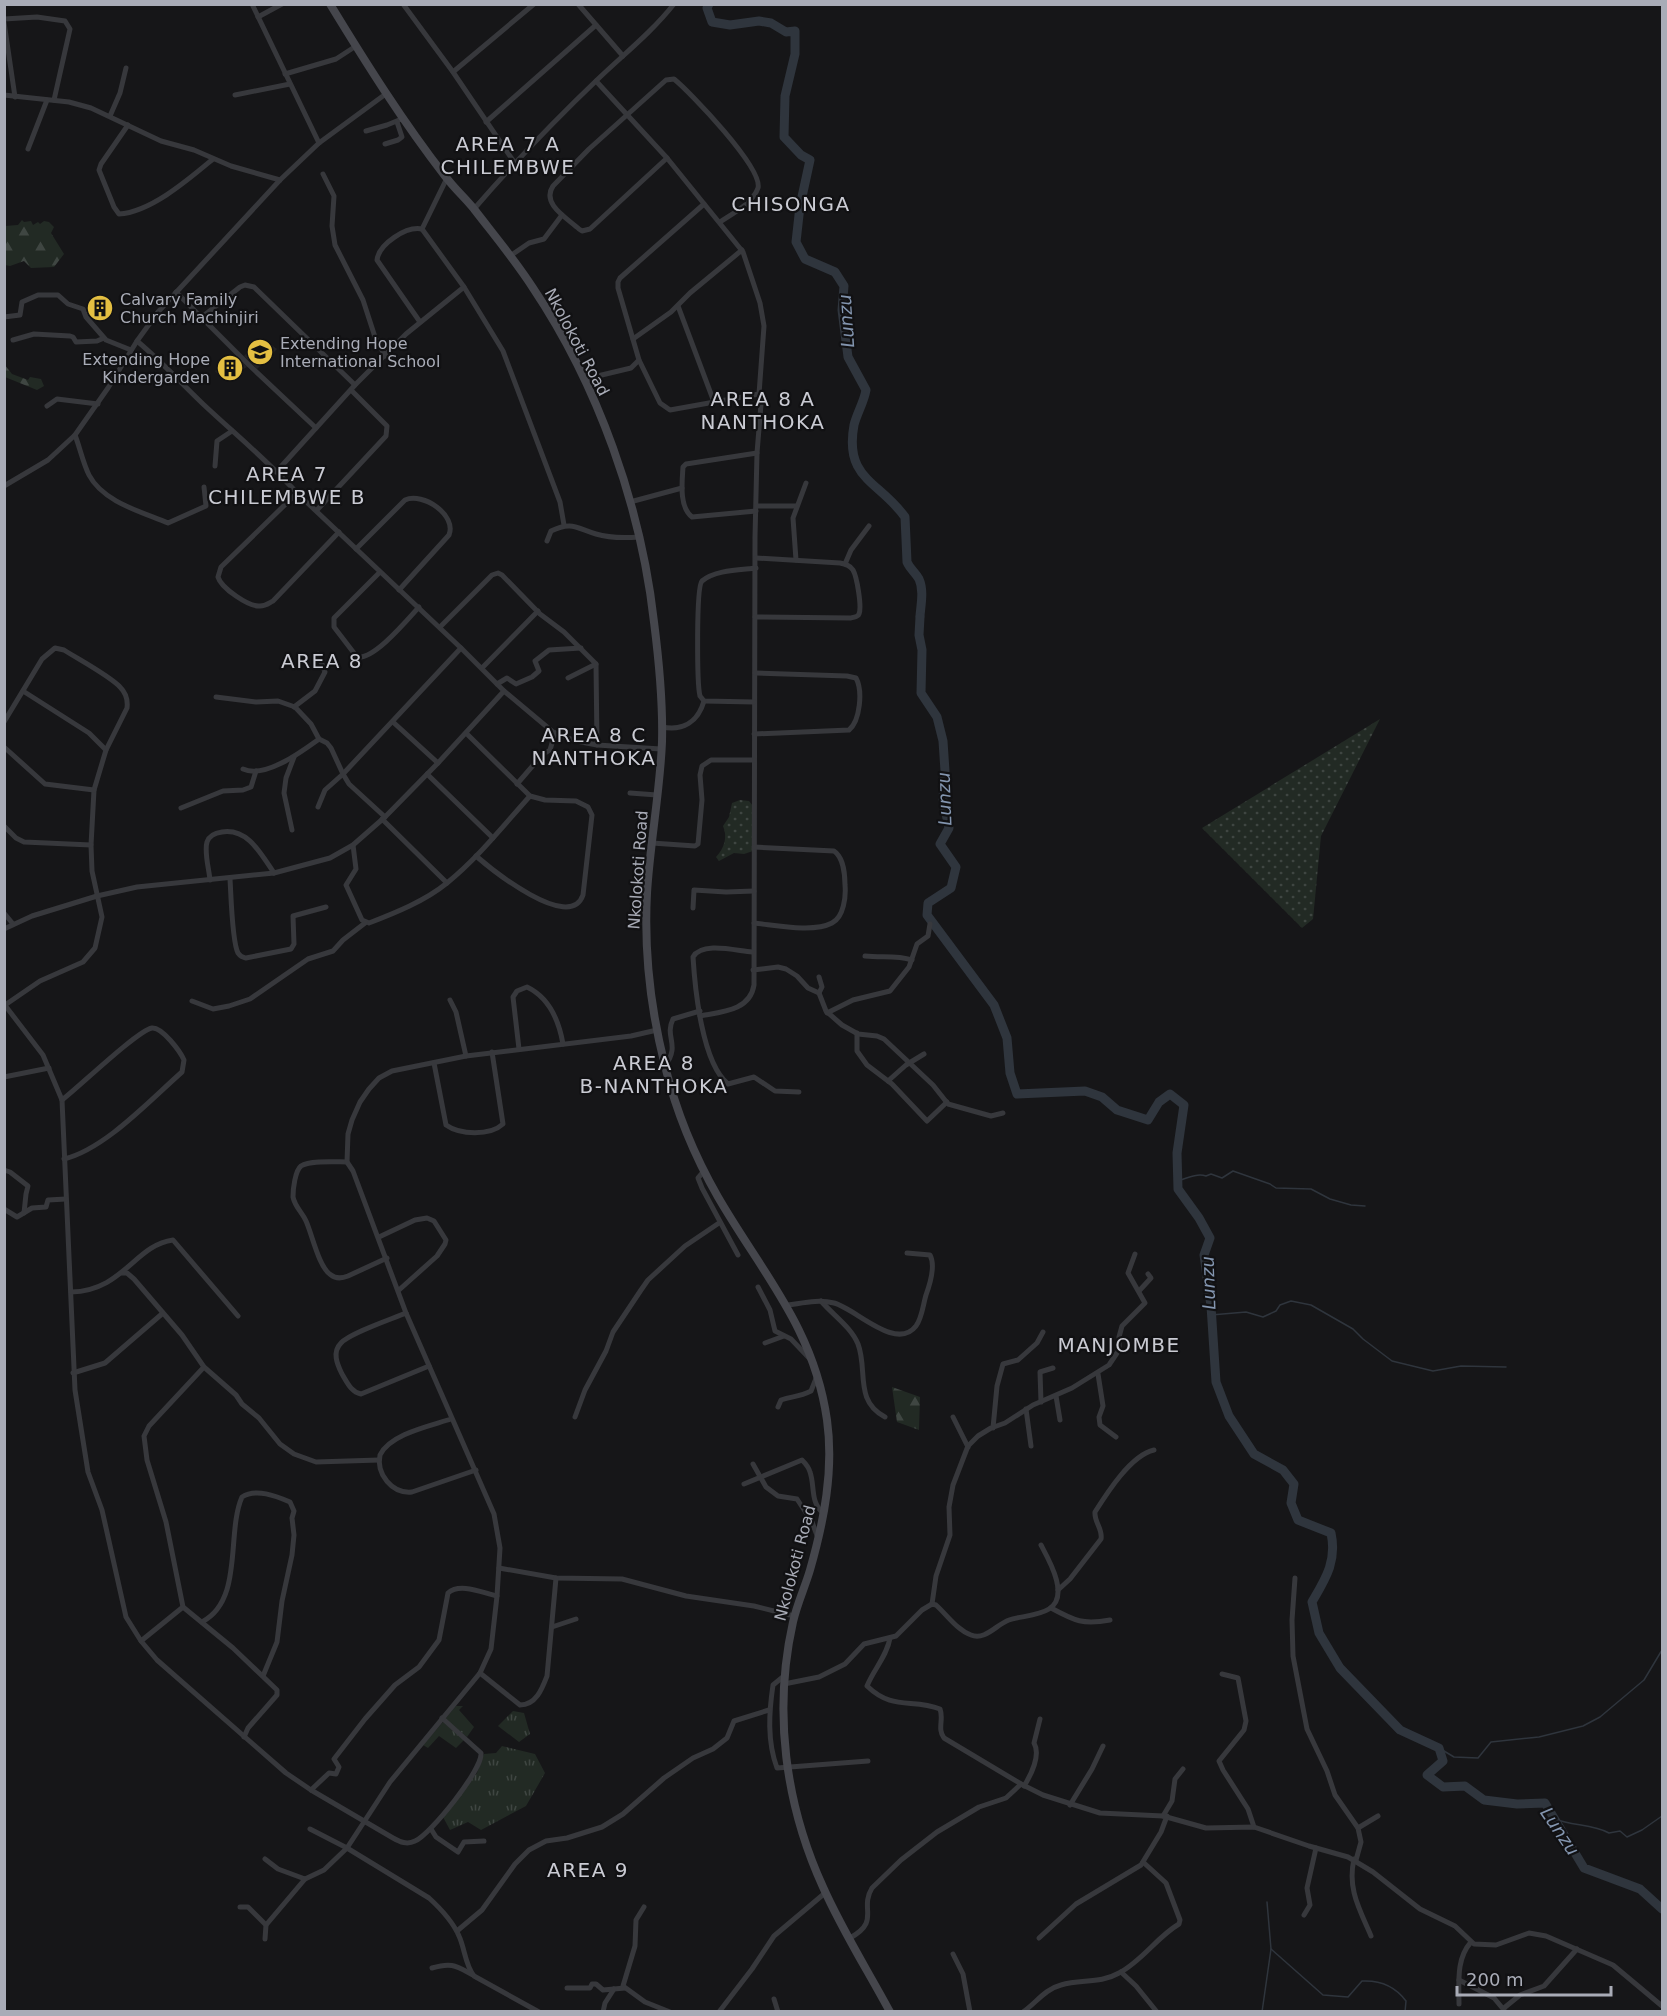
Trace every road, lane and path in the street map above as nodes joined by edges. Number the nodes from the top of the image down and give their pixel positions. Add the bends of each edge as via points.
1 (252, 4) edge
2 (282, 4) edge
3 (330, 4) edge
4 (534, 4) edge
5 (578, 4) edge
6 (674, 4) edge
7 (404, 5) edge
8 (258, 17) junction
9 (4, 20) edge
10 (596, 26) junction
11 (356, 46) junction
12 (623, 56) junction
13 (126, 68) dead end
14 (453, 72) junction
15 (285, 74) junction
16 (596, 81) junction
17 (290, 84) junction
18 (387, 93) junction
19 (4, 94) edge
20 (235, 95) dead end
21 (15, 96) junction
22 (47, 100) junction
23 (54, 100) junction
24 (627, 114) junction
25 (111, 116) junction
26 (401, 120) junction
27 (486, 122) junction
28 (128, 125) junction
29 (366, 131) dead end
30 (319, 143) junction
31 (385, 144) dead end
32 (28, 149) dead end
33 (667, 158) junction
34 (213, 159) junction
35 (514, 162) junction
36 (323, 174) dead end
37 (447, 178) junction
38 (280, 180) junction
39 (704, 204) junction
40 (474, 209) junction
41 (562, 214) junction
42 (720, 222) junction
43 (422, 229) junction
44 (742, 250) junction
45 (510, 256) junction
46 (464, 287) junction
47 (176, 292) junction
48 (678, 306) junction
49 (4, 317) edge
50 (202, 317) junction
51 (420, 322) junction
52 (104, 338) junction
53 (633, 339) junction
54 (13, 340) dead end
55 (137, 341) junction
56 (131, 350) junction
57 (385, 356) junction
58 (639, 360) junction
59 (585, 379) junction
60 (353, 388) junction
61 (759, 394) junction
62 (714, 402) junction
63 (98, 404) junction
64 (47, 406) dead end
65 (316, 428) junction
66 (232, 431) junction
67 (75, 435) junction
68 (757, 453) junction
69 (215, 465) dead end
70 (277, 471) junction
71 (806, 483) dead end
72 (4, 486) edge
73 (204, 487) dead end
74 (682, 488) junction
75 (297, 493) junction
76 (630, 502) junction
77 (796, 506) junction
78 (757, 508) junction
79 (317, 510) junction
80 (564, 525) junction
81 (869, 526) dead end
82 (339, 532) junction
83 (639, 537) junction
84 (547, 541) dead end
85 (356, 549) junction
86 (756, 558) junction
87 (796, 560) junction
88 (845, 564) junction
89 (756, 568) junction
90 (380, 572) junction
91 (399, 590) junction
92 (419, 608) junction
93 (538, 611) junction
94 (755, 617) junction
95 (440, 627) junction
96 (462, 648) junction
97 (581, 648) junction
98 (318, 654) dead end
99 (596, 664) junction
100 (482, 668) junction
101 (755, 673) junction
102 (568, 678) dead end
103 (497, 684) junction
104 (23, 691) junction
105 (504, 691) junction
106 (216, 697) dead end
107 (704, 701) junction
108 (754, 702) junction
109 (294, 707) junction
110 (4, 722) edge
111 (393, 722) junction
112 (662, 727) junction
113 (466, 733) junction
114 (555, 733) junction
115 (754, 734) junction
116 (319, 739) junction
117 (597, 746) junction
118 (4, 747) edge
119 (662, 749) junction
120 (106, 750) junction
121 (295, 756) junction
122 (754, 760) junction
123 (438, 763) junction
124 (243, 769) dead end
125 (256, 771) junction
126 (343, 774) junction
127 (427, 774) junction
128 (517, 784) junction
129 (94, 790) junction
130 (630, 793) dead end
131 (657, 795) junction
132 (530, 796) junction
133 (318, 807) dead end
134 (182, 808) dead end
135 (383, 818) junction
136 (4, 826) edge
137 (292, 831) dead end
138 (493, 838) junction
139 (652, 843) junction
140 (91, 845) junction
141 (353, 845) junction
142 (754, 847) junction
143 (476, 856) junction
144 (274, 873) junction
145 (230, 879) junction
146 (210, 880) junction
147 (447, 883) junction
148 (754, 891) junction
149 (97, 897) junction
150 (326, 908) dead end
151 (693, 908) dead end
152 (4, 913) edge
153 (754, 922) junction
154 (365, 923) junction
155 (13, 924) junction
156 (930, 924) dead end
157 (4, 929) edge
158 (753, 952) junction
159 (865, 956) dead end
160 (912, 960) junction
161 (753, 970) junction
162 (819, 977) dead end
163 (819, 993) junction
164 (450, 1000) dead end
165 (192, 1001) dead end
166 (5, 1004) edge
167 (827, 1013) junction
168 (700, 1014) junction
169 (657, 1030) junction
170 (857, 1033) junction
171 (563, 1044) junction
172 (519, 1049) junction
173 (492, 1052) junction
174 (924, 1054) dead end
175 (466, 1056) junction
176 (434, 1063) junction
177 (910, 1063) junction
178 (665, 1066) junction
179 (49, 1068) junction
180 (4, 1077) edge
181 (888, 1081) junction
182 (800, 1092) dead end
183 (62, 1100) junction
184 (947, 1102) junction
185 (1003, 1113) dead end
186 (64, 1159) junction
187 (347, 1162) junction
188 (4, 1170) edge
189 (704, 1171) junction
190 (66, 1199) junction
191 (4, 1209) edge
192 (24, 1213) junction
193 (720, 1224) junction
194 (379, 1237) junction
195 (907, 1253) dead end
196 (1135, 1254) dead end
197 (738, 1255) dead end
198 (387, 1258) junction
199 (122, 1273) junction
200 (1148, 1274) dead end
201 (758, 1287) dead end
202 (399, 1290) junction
203 (1139, 1291) junction
204 (71, 1292) junction
205 (821, 1301) junction
206 (788, 1305) junction
207 (406, 1312) junction
208 (163, 1313) junction
209 (238, 1316) dead end
210 (1043, 1332) dead end
211 (784, 1336) junction
212 (765, 1343) dead end
213 (813, 1363) junction
214 (429, 1366) junction
215 (204, 1367) junction
216 (1053, 1368) dead end
217 (74, 1373) junction
218 (1098, 1374) junction
219 (817, 1375) junction
220 (1056, 1396) junction
221 (1041, 1402) junction
222 (778, 1407) dead end
223 (1026, 1409) junction
224 (575, 1417) dead end
225 (885, 1417) dead end
226 (953, 1417) dead end
227 (451, 1419) junction
228 (1060, 1420) dead end
229 (993, 1428) junction
230 (1116, 1437) dead end
231 (1031, 1446) dead end
232 (968, 1448) junction
233 (1154, 1450) dead end
234 (379, 1460) junction
235 (753, 1464) dead end
236 (476, 1470) junction
237 (760, 1478) junction
238 (744, 1484) dead end
239 (823, 1513) junction
240 (818, 1538) junction
241 (1041, 1545) dead end
242 (499, 1568) junction
243 (556, 1578) junction
244 (1295, 1578) dead end
245 (1058, 1590) junction
246 (497, 1596) junction
247 (932, 1604) junction
248 (183, 1607) junction
249 (1051, 1608) junction
250 (794, 1616) junction
251 (576, 1619) dead end
252 (1110, 1620) dead end
253 (202, 1622) junction
254 (552, 1627) junction
255 (890, 1638) junction
256 (141, 1641) junction
257 (480, 1673) junction
258 (1222, 1674) dead end
259 (262, 1676) junction
260 (784, 1680) junction
261 (770, 1710) junction
262 (442, 1719) junction
263 (1040, 1719) dead end
264 (244, 1737) junction
265 (1103, 1746) dead end
266 (868, 1761) dead end
267 (787, 1768) junction
268 (1183, 1769) dead end
269 (1022, 1785) junction
270 (311, 1790) junction
271 (1070, 1805) junction
272 (1165, 1816) junction
273 (1378, 1816) dead end
274 (364, 1820) junction
275 (1254, 1827) junction
276 (1358, 1828) junction
277 (310, 1829) dead end
278 (430, 1829) junction
279 (484, 1840) dead end
280 (347, 1848) junction
281 (1316, 1848) junction
282 (265, 1859) dead end
283 (1355, 1860) junction
284 (1143, 1862) junction
285 (305, 1880) junction
286 (825, 1893) junction
287 (240, 1906) dead end
288 (644, 1907) dead end
289 (1304, 1916) dead end
290 (266, 1925) junction
291 (457, 1931) junction
292 (1371, 1936) dead end
293 (850, 1938) junction
294 (1039, 1938) dead end
295 (265, 1939) dead end
296 (1471, 1942) junction
297 (1577, 1949) junction
298 (953, 1954) dead end
299 (432, 1968) dead end
300 (1121, 1972) junction
301 (474, 1976) junction
302 (1459, 1980) junction
303 (567, 1988) dead end
304 (625, 1988) junction
305 (614, 1989) junction
306 (774, 1999) dead end
307 (1459, 2004) dead end
308 (1662, 2006) edge
309 (527, 2009) edge
310 (1504, 2010) edge
311 (539, 2012) edge
312 (603, 2012) edge
313 (670, 2012) edge
314 (719, 2012) edge
315 (778, 2012) edge
316 (890, 2012) edge
317 (970, 2012) edge
318 (1023, 2012) edge
319 (1157, 2012) edge

1 - 8 street
2 - 8 street
3 - 11 main road, Nkolokoti Road
4 - 14 street
5 - 10 street
6 - 12 street
7 - 14 street
8 - 15 street
9 - 21 street
9 - 23 street via 37,17 69,24
10 - 12 street
10 - 27 street
11 - 15 street via 336,59
11 - 18 main road, Nkolokoti Road
12 - 16 street
13 - 25 street
14 - 27 street
15 - 17 street
16 - 24 street
16 - 35 street
17 - 20 street
17 - 30 street
18 - 26 main road, Nkolokoti Road
18 - 30 street
19 - 21 street
21 - 22 street
22 - 23 street
22 - 32 street
23 - 25 street
24 - 33 street
24 - 41 street via 549,191 549,198
24 - 42 street via 666,80 674,79 724,130 752,168 758,188 750,200
25 - 28 street
26 - 29 street
26 - 31 street via 402,137
26 - 37 main road, Nkolokoti Road
27 - 35 street
28 - 34 street
28 - 34 street via 99,170 120,214 153,203
30 - 38 street
33 - 39 street
33 - 41 street via 590,229 582,231
34 - 38 street
35 - 40 street
36 - 57 street via 334,196 335,245
37 - 40 main road, Nkolokoti Road
37 - 43 street
38 - 47 street
39 - 42 street
39 - 53 street via 619,279
40 - 45 main road, Nkolokoti Road
41 - 45 street via 544,239 529,243
42 - 44 street
43 - 46 street
43 - 51 street via 409,230 387,244 377,260
44 - 48 street
44 - 61 street via 764,326
45 - 59 main road, Nkolokoti Road via 537,294
46 - 51 street
46 - 80 street via 503,351 560,502
47 - 50 street
47 - 55 street
48 - 53 street
48 - 62 street
49 - 52 street via 20,315 22,302 31,297 58,295 82,309
50 - 60 street via 240,287 254,287
50 - 65 street
51 - 57 street
52 - 54 street via 81,344 70,336 34,334
52 - 56 street
53 - 58 street
55 - 56 street
55 - 66 street
56 - 63 street
57 - 60 street
58 - 59 street via 631,368
58 - 62 street via 664,407 670,410
59 - 76 main road, Nkolokoti Road
60 - 65 street
60 - 79 street via 387,426 386,436
61 - 62 street
61 - 68 street
63 - 64 street via 57,399
63 - 67 street
65 - 70 street
66 - 69 street via 217,441
66 - 70 street
67 - 72 street via 48,460
67 - 73 street via 90,476 101,490 168,523 206,506
68 - 74 street via 686,464 682,468
68 - 78 street
70 - 75 street
71 - 77 street
74 - 76 street
74 - 78 street via 685,509 692,518
75 - 79 street
75 - 82 street via 221,567 218,577 224,588 254,606 264,606
76 - 83 main road, Nkolokoti Road
77 - 78 street
77 - 87 street
78 - 86 street
79 - 82 street
80 - 83 street via 599,535
80 - 84 street via 551,531
81 - 88 street
82 - 85 street
83 - 112 main road, Nkolokoti Road via 654,618
85 - 90 street
85 - 91 street via 409,498 427,501 438,508 450,526 449,535
86 - 87 street
86 - 89 street
87 - 88 street
88 - 94 street via 853,570 858,591 857,616
89 - 94 street
89 - 107 street via 714,575 699,585 699,690
90 - 91 street
90 - 92 street via 334,618 334,627 357,657 374,652
91 - 92 street
92 - 95 street
93 - 95 street via 498,573
93 - 97 street
93 - 100 street
94 - 101 street
95 - 96 street
96 - 100 street
96 - 111 street
97 - 99 street
97 - 103 street via 549,650 535,661 539,671 532,677 516,684 507,678
98 - 109 street via 325,672 315,691
99 - 102 street
99 - 117 street
100 - 103 street
101 - 108 street
101 - 115 street via 847,676 856,678 860,690 857,716 849,730
103 - 105 street
104 - 110 street
104 - 120 street via 82,728
104 - 120 street via 42,659 55,648 120,686 127,696 127,708
105 - 113 street
105 - 114 street
106 - 109 street via 278,701
107 - 108 street
107 - 112 street via 700,713 687,725 675,729
108 - 115 street
109 - 116 street
111 - 123 street
111 - 126 street
112 - 119 main road, Nkolokoti Road
113 - 123 street
113 - 128 street
114 - 117 street
114 - 128 street via 550,750
115 - 122 street
116 - 121 street
116 - 126 street via 331,748
117 - 119 street
118 - 129 street via 41,782
119 - 131 main road, Nkolokoti Road
120 - 129 street
121 - 125 street
121 - 137 street via 284,793
122 - 139 street via 711,760 702,766 698,844
122 - 142 street
123 - 127 street
124 - 125 street
125 - 134 street via 251,787 223,791
126 - 133 street via 326,790
126 - 135 street
127 - 135 street
127 - 138 street
128 - 132 street
129 - 140 street
130 - 131 street
131 - 139 main road, Nkolokoti Road
132 - 138 street
132 - 143 street via 576,801 591,811 581,900 573,905 545,903 508,882
135 - 141 street
135 - 147 street
136 - 140 street via 24,842
138 - 143 street
139 - 169 main road, Nkolokoti Road via 647,929
140 - 149 street
141 - 144 street via 330,858
141 - 154 street via 356,869 346,885
142 - 148 street
142 - 153 street via 834,851 841,858 845,889 842,910 832,923 805,927
143 - 147 street
144 - 145 street
144 - 146 street via 255,844 230,831 212,836 206,845
145 - 146 street
145 - 150 street via 237,948 246,958 291,949 293,916
146 - 149 street via 137,887
147 - 154 street via 390,915
148 - 151 street via 694,890
148 - 153 street
149 - 155 street
149 - 166 street via 101,926 90,956 39,981
152 - 155 street
153 - 158 street
154 - 165 street via 333,951 308,959 250,999 213,1009
155 - 157 street
156 - 160 street via 928,936 917,944
158 - 161 street
158 - 168 street via 706,948 696,952 693,957
159 - 160 street
160 - 167 street via 890,991 853,1000
161 - 163 street via 786,969
161 - 168 street via 753,992 746,1002 731,1010
162 - 163 street
163 - 167 street
164 - 175 street
166 - 179 street via 33,1039
167 - 170 street
168 - 178 street via 673,1019 673,1052
168 - 182 street via 715,1069 728,1084 754,1077 775,1090
169 - 171 street
169 - 178 main road, Nkolokoti Road
170 - 177 street via 880,1037
170 - 181 street via 857,1051 867,1065
171 - 172 street
171 - 172 street via 555,1014 536,991 527,987 513,997
172 - 173 street
173 - 175 street
173 - 176 street via 503,1124 492,1130 457,1132 446,1125
174 - 177 street
175 - 176 street
176 - 187 street via 393,1071 369,1089 352,1120
177 - 181 street
177 - 184 street
178 - 189 main road, Nkolokoti Road
179 - 180 street
179 - 183 street
181 - 184 street via 927,1121
183 - 186 street
183 - 186 street via 151,1028 163,1033 184,1060 182,1072 106,1138 89,1150
184 - 185 street via 991,1116
186 - 190 street
187 - 194 street
187 - 198 street via 300,1167 293,1195 297,1209 305,1219 324,1268 331,1275 342,1278
188 - 192 street via 28,1186
189 - 193 street via 698,1178
189 - 206 main road, Nkolokoti Road
190 - 192 street via 48,1200 46,1207
190 - 204 street
191 - 192 street via 17,1217
193 - 197 street
193 - 224 street via 685,1246 645,1285 613,1332
194 - 198 street
194 - 202 street via 427,1218 434,1221 446,1240 437,1256
195 - 205 street via 932,1258 931,1282 913,1329 901,1334 887,1333 841,1305
196 - 203 street via 1128,1273
198 - 202 street
199 - 204 street via 99,1288
199 - 208 street via 134,1278
199 - 209 street via 147,1253 173,1240
200 - 203 street via 1151,1278
201 - 211 street via 775,1331
202 - 207 street
203 - 218 street via 1145,1303 1122,1326 1119,1350
204 - 217 street
205 - 206 street
205 - 225 street via 851,1332 860,1350 862,1380 869,1402 874,1411
206 - 213 main road, Nkolokoti Road
207 - 214 street
207 - 214 street via 346,1339 336,1354 338,1366 356,1394
208 - 215 street
208 - 217 street via 105,1363
210 - 229 street via 1018,1360 1003,1364
211 - 212 street
211 - 213 street
213 - 219 main road, Nkolokoti Road
214 - 227 street
215 - 234 street via 294,1454 316,1462
215 - 248 street via 144,1436
216 - 221 street via 1040,1372
217 - 256 street via 88,1472 102,1510 123,1609
218 - 220 street
218 - 230 street via 1103,1406 1100,1425
219 - 222 street via 811,1391 781,1400
219 - 239 main road, Nkolokoti Road via 829,1441
220 - 221 street
220 - 228 street
221 - 223 street
223 - 229 street
223 - 231 street
226 - 232 street
227 - 234 street via 394,1440
227 - 236 street
229 - 232 street via 978,1436
232 - 247 street via 953,1485 950,1535 936,1576
233 - 245 street via 1134,1460 1104,1498 1095,1512 1101,1539
234 - 236 street via 391,1486 404,1493
235 - 237 street
236 - 242 street via 498,1530
237 - 238 street
237 - 239 street via 802,1460 810,1471 813,1495
237 - 240 street via 778,1496 797,1499
239 - 240 main road, Nkolokoti Road
240 - 250 main road, Nkolokoti Road
241 - 245 street
242 - 243 street
242 - 246 street
243 - 250 street via 622,1579 686,1596
243 - 254 street
244 - 276 street via 1293,1656 1307,1730 1335,1795
245 - 249 street
246 - 257 street via 490,1649
246 - 270 street via 462,1588 448,1593 436,1646 420,1667 395,1685 365,1719 334,1760 339,1767 336,1774 329,1773
247 - 249 street via 974,1637 983,1636 1008,1620
247 - 255 street
248 - 253 street
248 - 256 street
249 - 252 street via 1083,1623
250 - 260 main road, Nkolokoti Road
251 - 254 street
253 - 259 street
253 - 259 street via 214,1612 228,1590 242,1497 266,1494 290,1502 294,1511 292,1555 277,1642
254 - 257 street via 547,1676 541,1691 526,1706 513,1701
255 - 260 street via 864,1644 845,1664 819,1677
255 - 269 street via 888,1650 867,1686 894,1702 940,1709 940,1731 944,1738
256 - 264 street
257 - 262 street
258 - 275 street via 1238,1678 1246,1720 1244,1730 1219,1761 1248,1809
259 - 264 street via 276,1688 277,1695
260 - 261 street via 773,1685
260 - 267 main road, Nkolokoti Road
261 - 267 street via 769,1731 776,1766
261 - 291 street via 734,1721 727,1738 664,1778 602,1827 546,1841 529,1850 482,1910
262 - 274 street
262 - 278 street via 481,1753 482,1759
263 - 269 street via 1034,1743 1036,1760
264 - 270 street
265 - 271 street
266 - 267 street
267 - 286 main road, Nkolokoti Road via 798,1821
268 - 272 street via 1175,1779
269 - 271 street
269 - 293 street via 1006,1798 979,1807 937,1832 901,1860 872,1888 866,1926
270 - 274 street
271 - 272 street via 1100,1813
272 - 275 street via 1206,1828
272 - 284 street via 1161,1832
273 - 276 street
274 - 278 street via 404,1843 417,1841
274 - 280 street
275 - 281 street
276 - 283 street via 1361,1842
277 - 280 street
278 - 279 street via 458,1852 464,1842
280 - 285 street via 324,1870
280 - 291 street via 429,1898
281 - 283 street
281 - 289 street via 1307,1888 1310,1905
282 - 285 street
283 - 292 street via 1351,1876 1354,1899
283 - 296 street via 1420,1909 1455,1926
284 - 294 street via 1076,1904
284 - 300 street via 1167,1883 1180,1923
285 - 290 street
286 - 293 main road, Nkolokoti Road
286 - 314 street via 774,1935
287 - 290 street via 248,1907
288 - 304 street via 636,1920 635,1946 622,1984
290 - 295 street
291 - 301 street
293 - 316 main road, Nkolokoti Road
296 - 297 street via 1496,1945 1534,1933
296 - 302 street via 1462,1952
297 - 308 street via 1613,1965
297 - 310 street via 1544,1986 1520,1995
298 - 317 street via 963,1974
299 - 301 street via 454,1964
300 - 318 street via 1096,1982 1060,1985 1045,1992
300 - 319 street
301 - 309 street
302 - 307 street
302 - 310 street via 1494,1998
303 - 305 street via 590,1988 596,1984 603,1990
304 - 305 street
304 - 313 street
305 - 312 street
306 - 315 street
309 - 311 street

